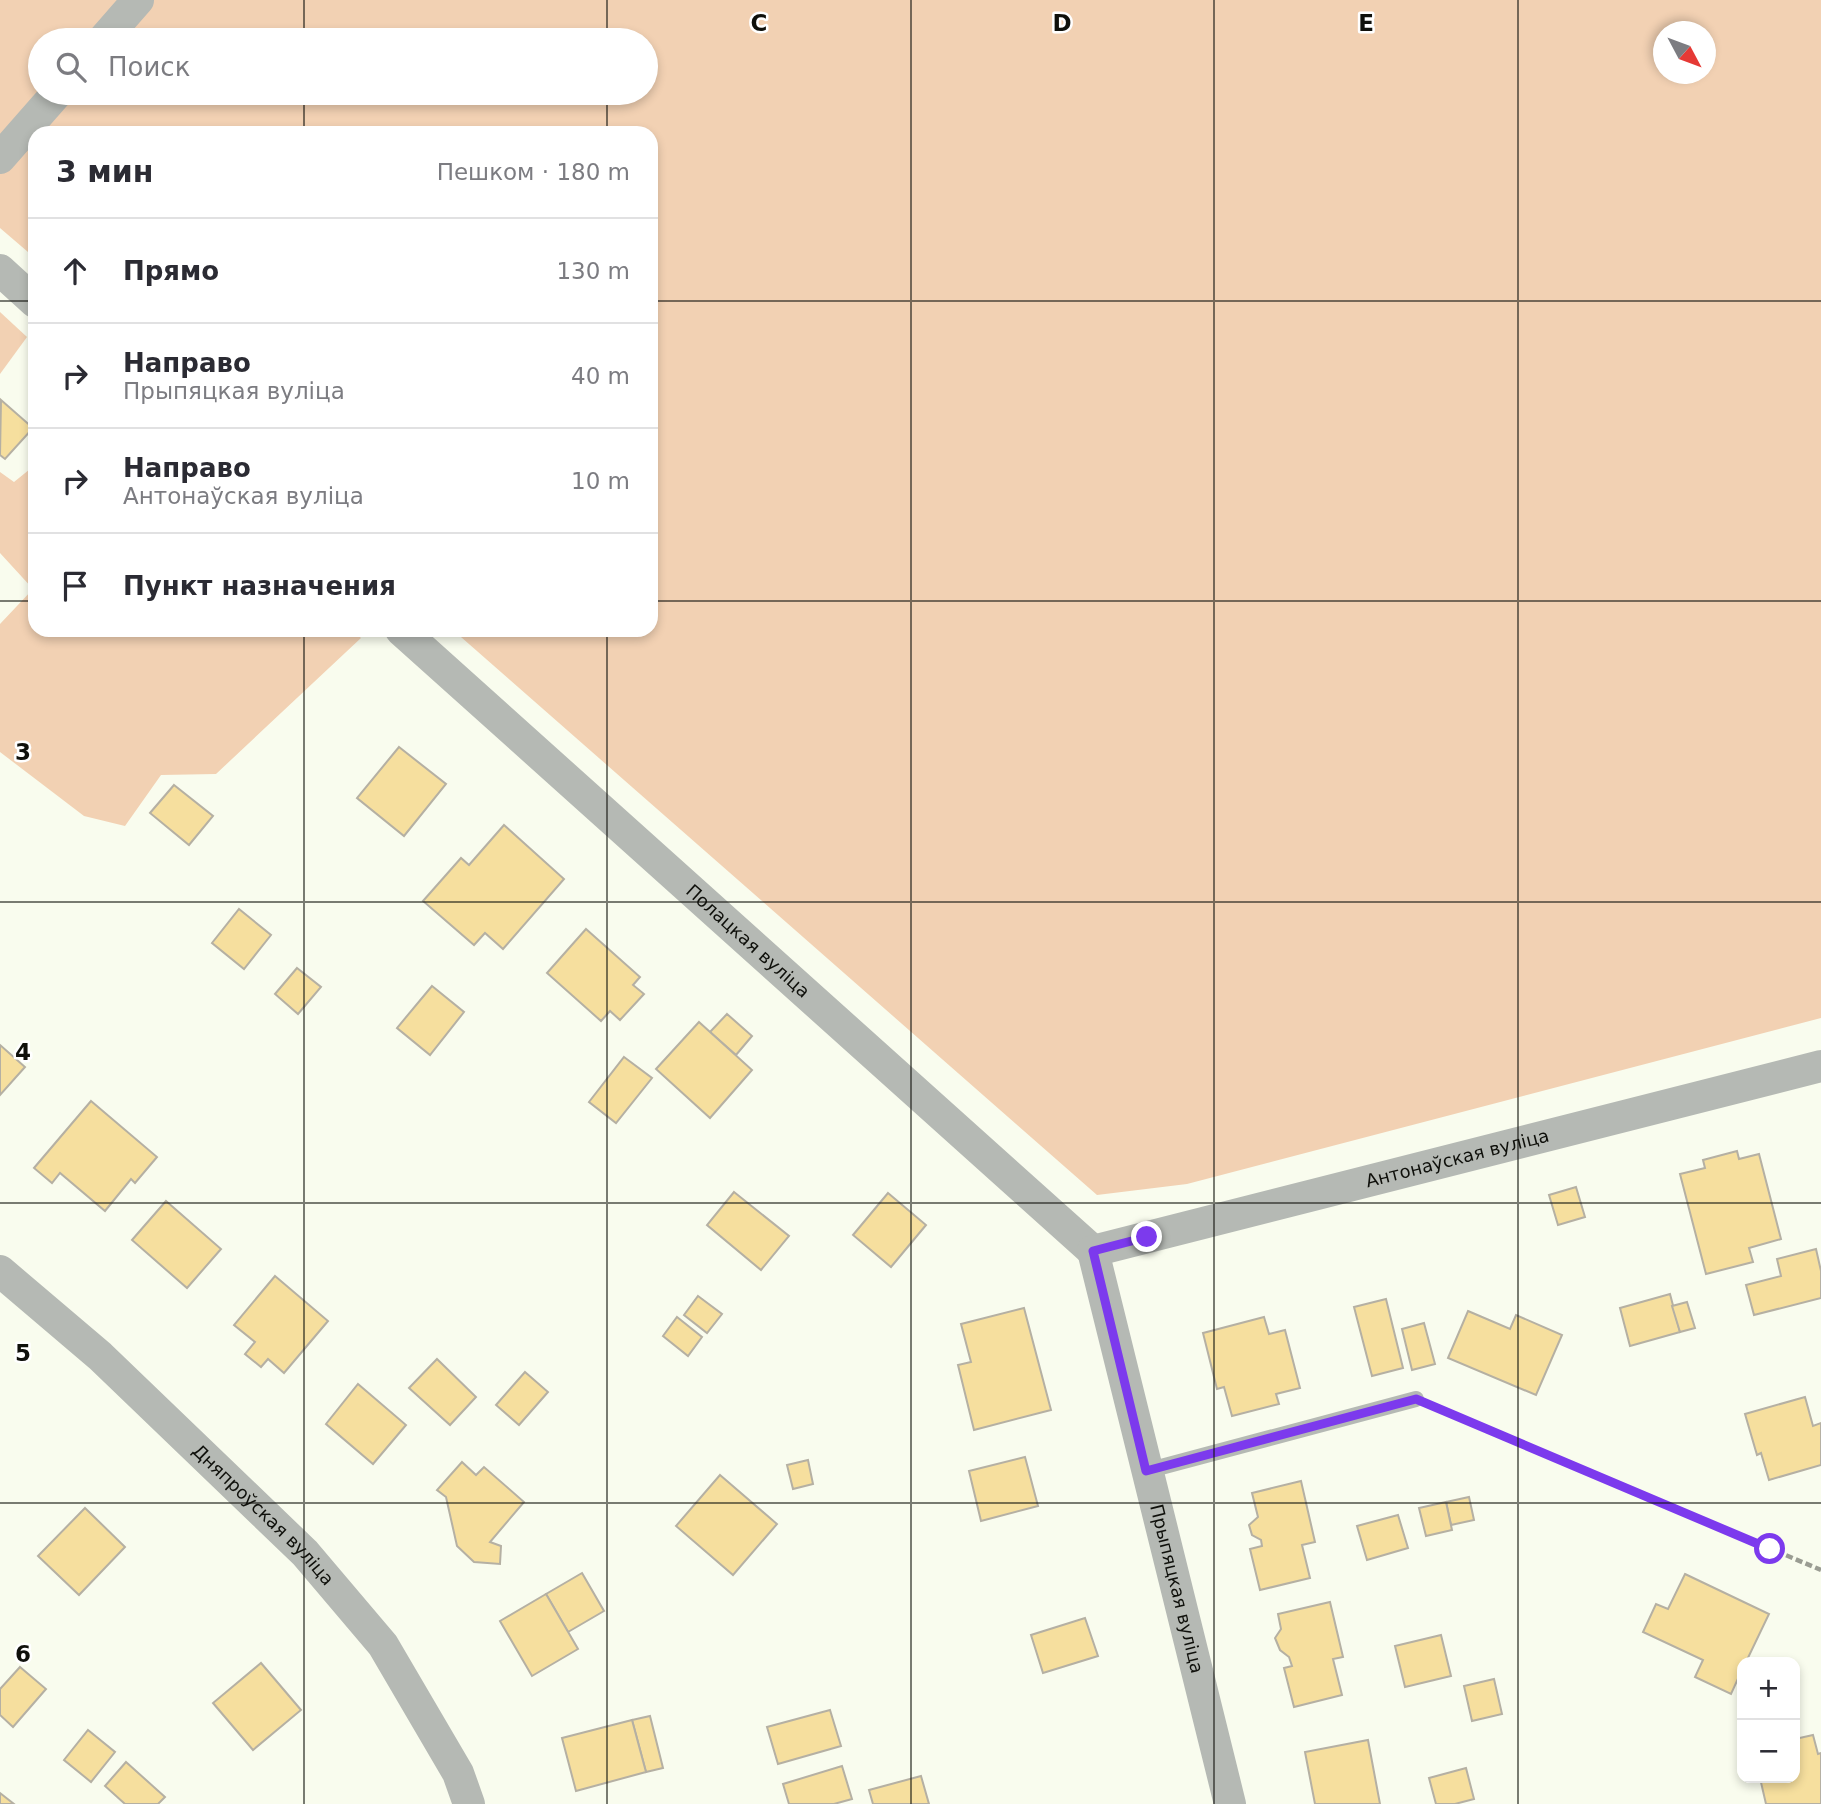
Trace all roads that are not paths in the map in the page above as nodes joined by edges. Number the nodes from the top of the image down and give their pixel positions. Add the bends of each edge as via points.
1 (138, 0) edge
2 (114, 28) edge
3 (46, 105) edge
4 (28, 126) edge
5 (28, 126) edge
6 (0, 158) edge
7 (0, 270) edge
8 (28, 296) edge
9 (409, 637) edge
10 (1821, 1066) edge
11 (1093, 1251) junction
12 (0, 1271) edge
13 (1416, 1399) road end
14 (1146, 1471) junction
15 (469, 1804) edge
16 (1230, 1804) edge

1 - 2 street
3 - 4 street
5 - 6 street
7 - 8 street
9 - 11 street, Полацкая вуліца
10 - 11 street, Антонаўская вуліца
11 - 14 street, Прыпяцкая вуліца
12 - 15 street, Дняпроўская вуліца via 100,1356 305,1553 383,1645 458,1773
13 - 14 lane
14 - 16 street, Прыпяцкая вуліца

